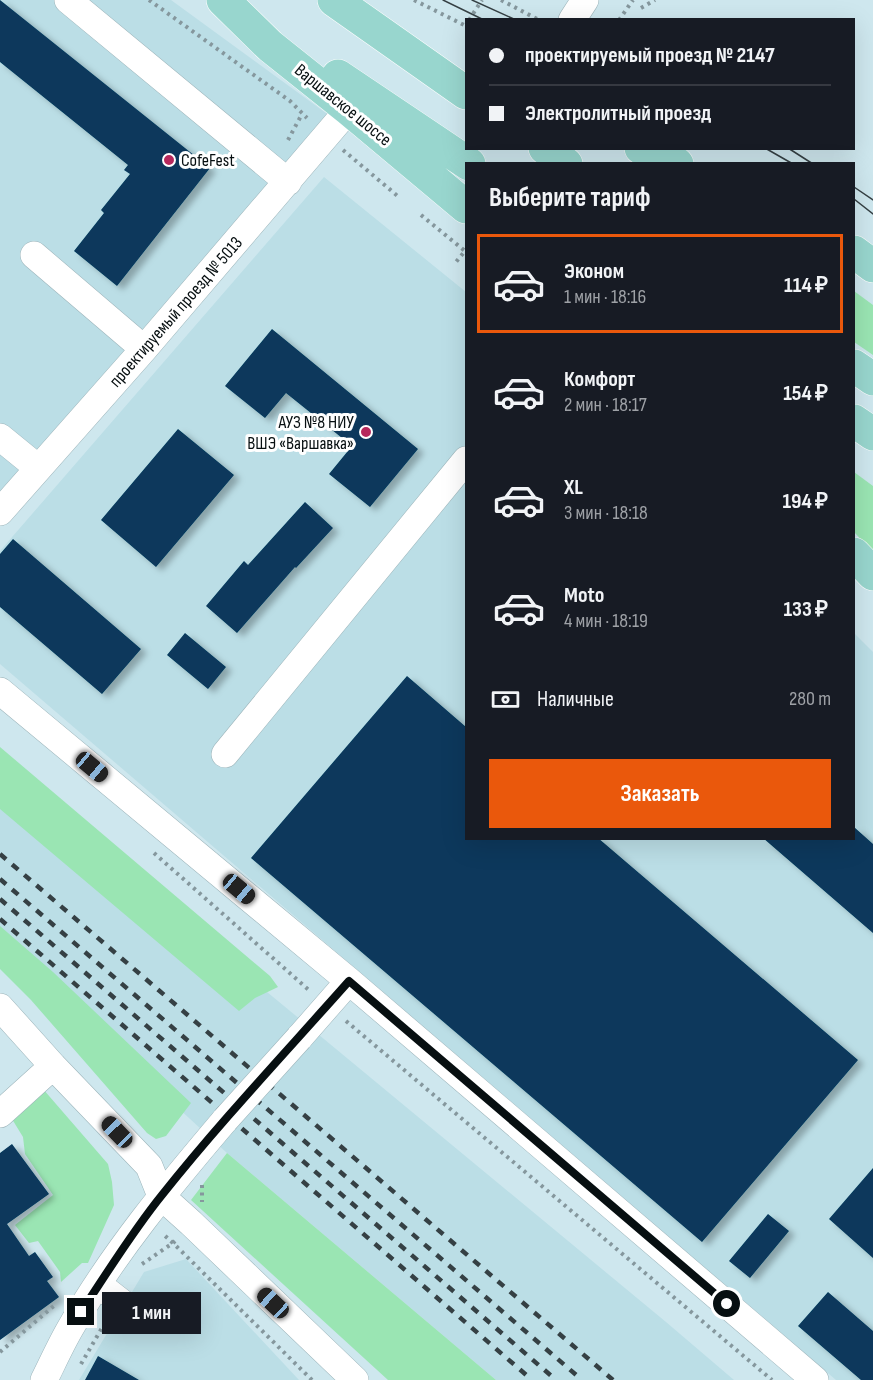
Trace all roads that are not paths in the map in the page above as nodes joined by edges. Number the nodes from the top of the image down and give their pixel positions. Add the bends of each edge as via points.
1 (68, 0) edge
2 (224, 0) edge
3 (334, 0) edge
4 (585, 0) edge
5 (573, 18) edge
6 (465, 92) edge
7 (349, 109) junction
8 (548, 150) edge
9 (646, 150) edge
10 (466, 162) edge
11 (563, 162) edge
12 (672, 162) edge
13 (288, 182) junction
14 (465, 206) edge
15 (34, 255) dead end
16 (144, 349) junction
17 (855, 367) edge
18 (873, 379) edge
19 (855, 422) edge
20 (873, 434) edge
21 (0, 437) edge
22 (465, 461) edge
23 (38, 468) junction
24 (0, 512) edge
25 (855, 555) edge
26 (873, 574) edge
27 (0, 691) edge
28 (225, 754) dead end
29 (349, 981) junction
30 (4, 1019) edge
31 (53, 1066) junction
32 (0, 1114) edge
33 (161, 1196) junction
34 (99, 1284) junction
35 (126, 1306) dead end
36 (45, 1380) edge
37 (355, 1380) edge
38 (815, 1380) edge

1 - 13 street
2 - 7 main road, Варшавское шоссе via 270,46
2 - 10 main road
3 - 6 main road
4 - 5 street
7 - 13 street, проектируемый проезд № 5013
7 - 14 main road, Варшавское шоссе
8 - 11 main road
9 - 12 main road
13 - 16 street, проектируемый проезд № 5013
15 - 16 street
16 - 23 street, проектируемый проезд № 5013
17 - 18 main road
19 - 20 main road
21 - 23 street
22 - 28 street
23 - 24 street, проектируемый проезд № 5013
25 - 26 main road
27 - 29 street
29 - 33 street, bridge
29 - 38 street
30 - 31 street
31 - 32 street
31 - 33 street via 149,1166
33 - 34 street
33 - 37 street
34 - 35 street
34 - 36 street via 71,1327

